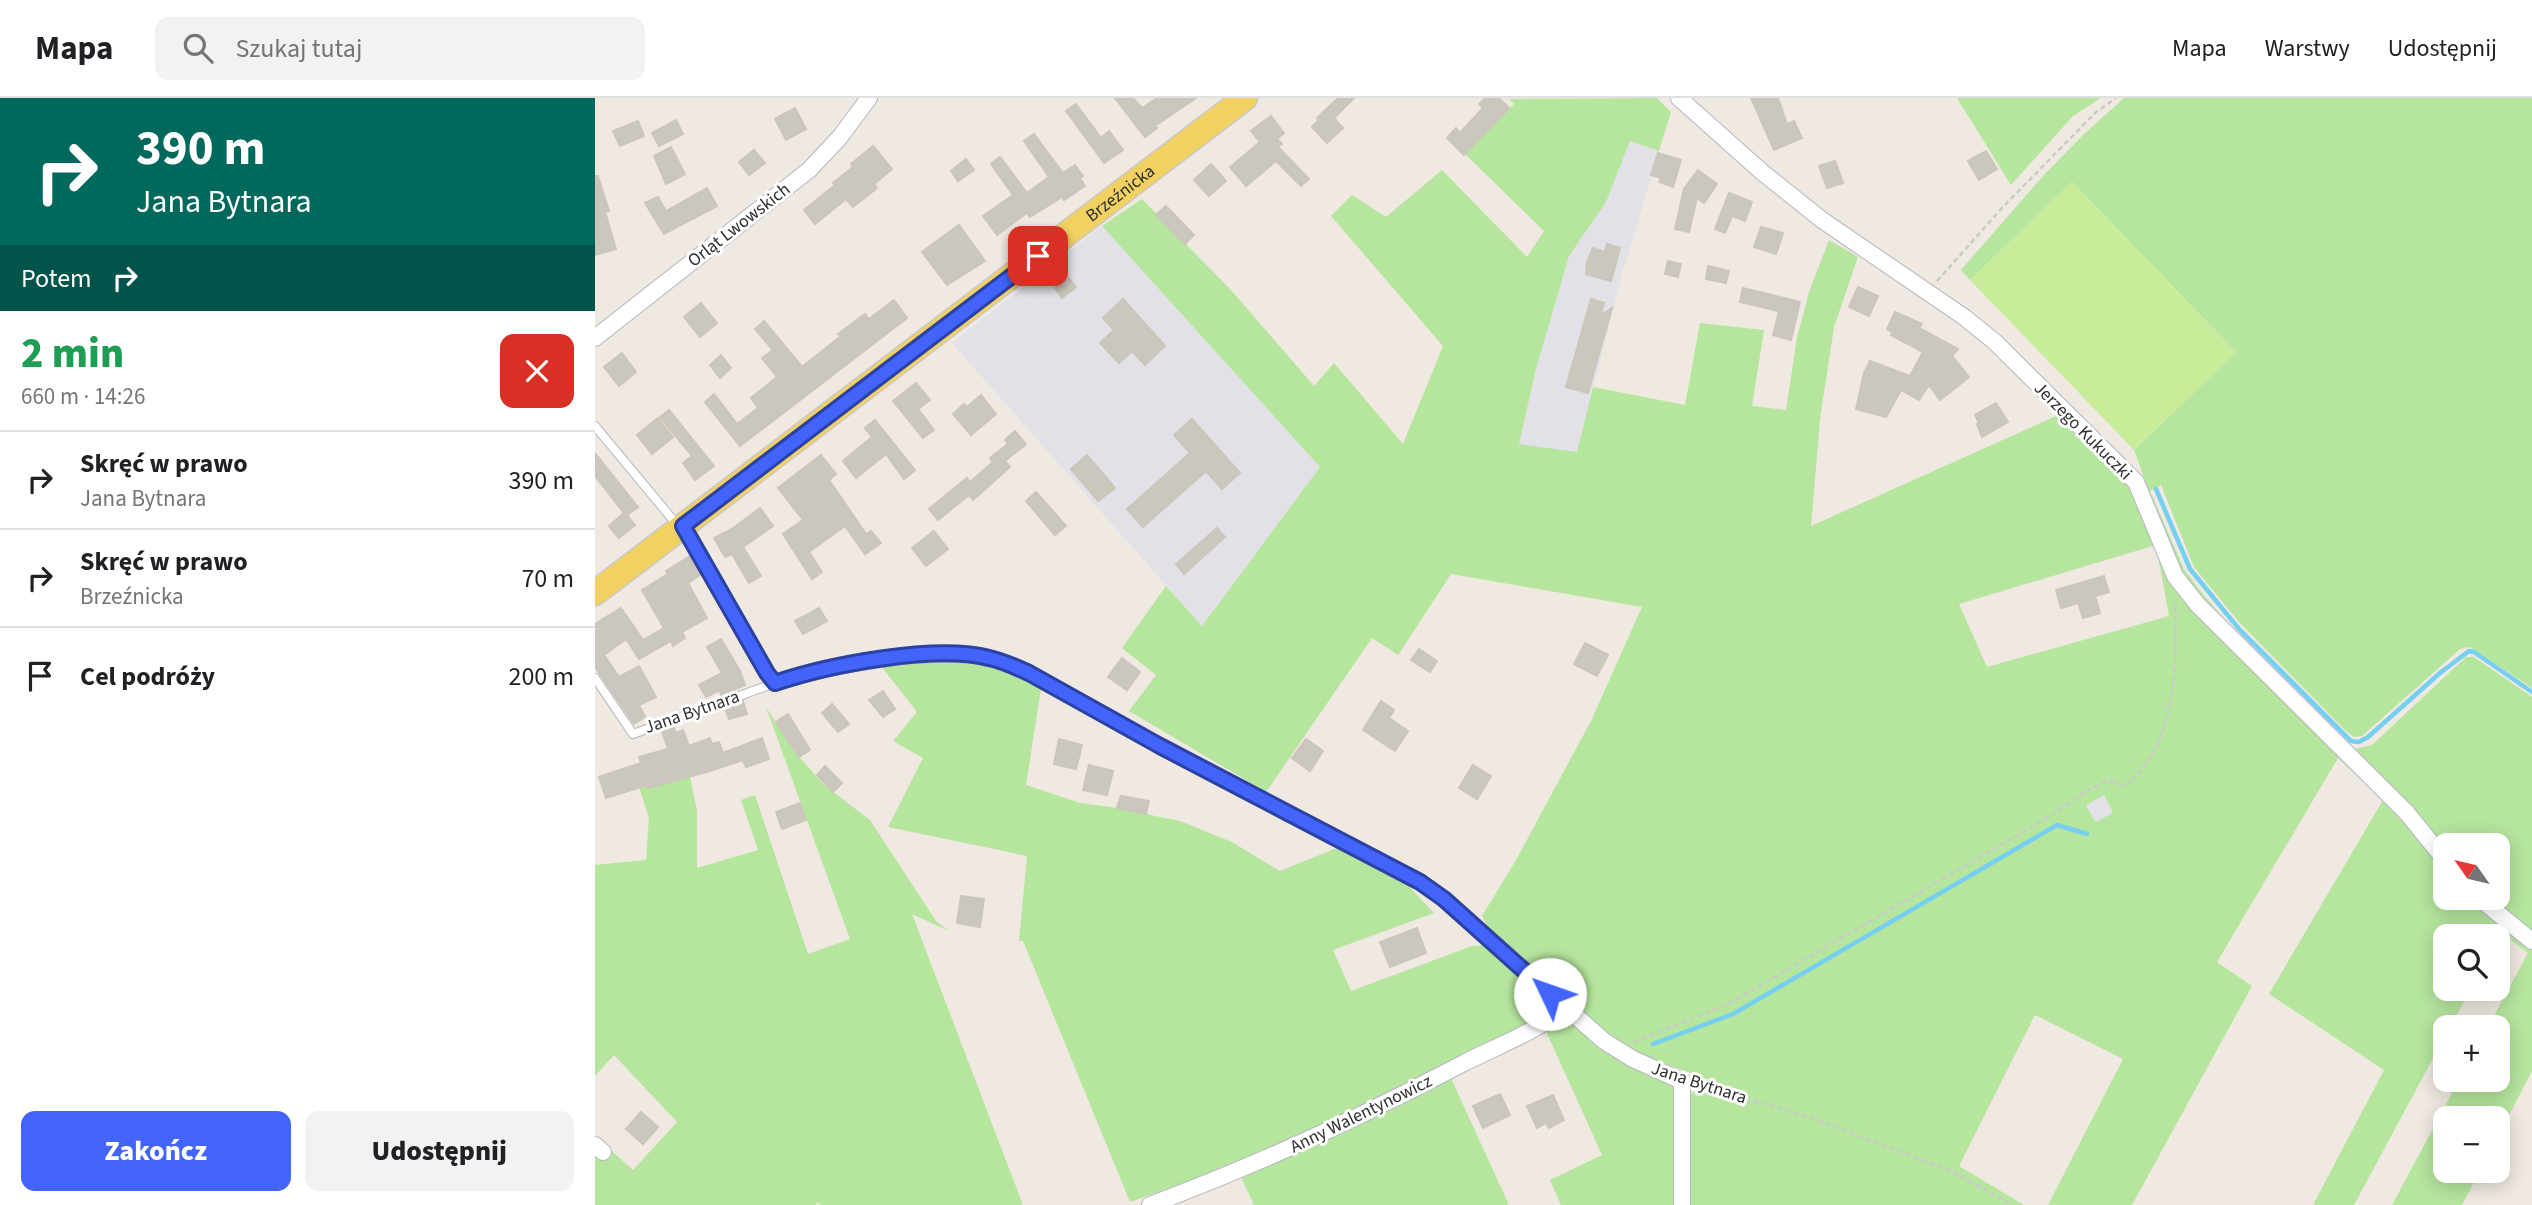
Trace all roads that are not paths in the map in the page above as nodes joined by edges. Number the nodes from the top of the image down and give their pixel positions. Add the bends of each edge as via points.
1 (869, 98) edge
2 (1245, 98) edge
3 (1679, 98) edge
4 (595, 338) edge
5 (595, 426) edge
6 (682, 528) junction
7 (595, 593) edge
8 (595, 678) edge
9 (775, 683) junction
10 (2433, 845) edge
11 (2494, 910) edge
12 (2532, 941) edge
13 (1565, 1008) junction
14 (1150, 1205) edge
15 (1682, 1205) edge

1 - 4 street, Orląt Lwowskich via 809,170
2 - 6 main road, Brzeźnicka
3 - 10 street, Jerzego Kukuczki via 1822,220 1995,342 2136,482 2175,576 2198,605 2407,813
5 - 6 lane
6 - 7 main road, Brzeźnicka
6 - 9 lane
8 - 9 lane, Jana Bytnara via 633,734
9 - 13 street, Jana Bytnara via 922,654 967,654 1007,663 1420,882
11 - 12 street
13 - 14 street, Anny Walentynowicz via 1542,1025 1397,1097 1274,1155
13 - 15 street, Jana Bytnara via 1617,1050 1682,1081

